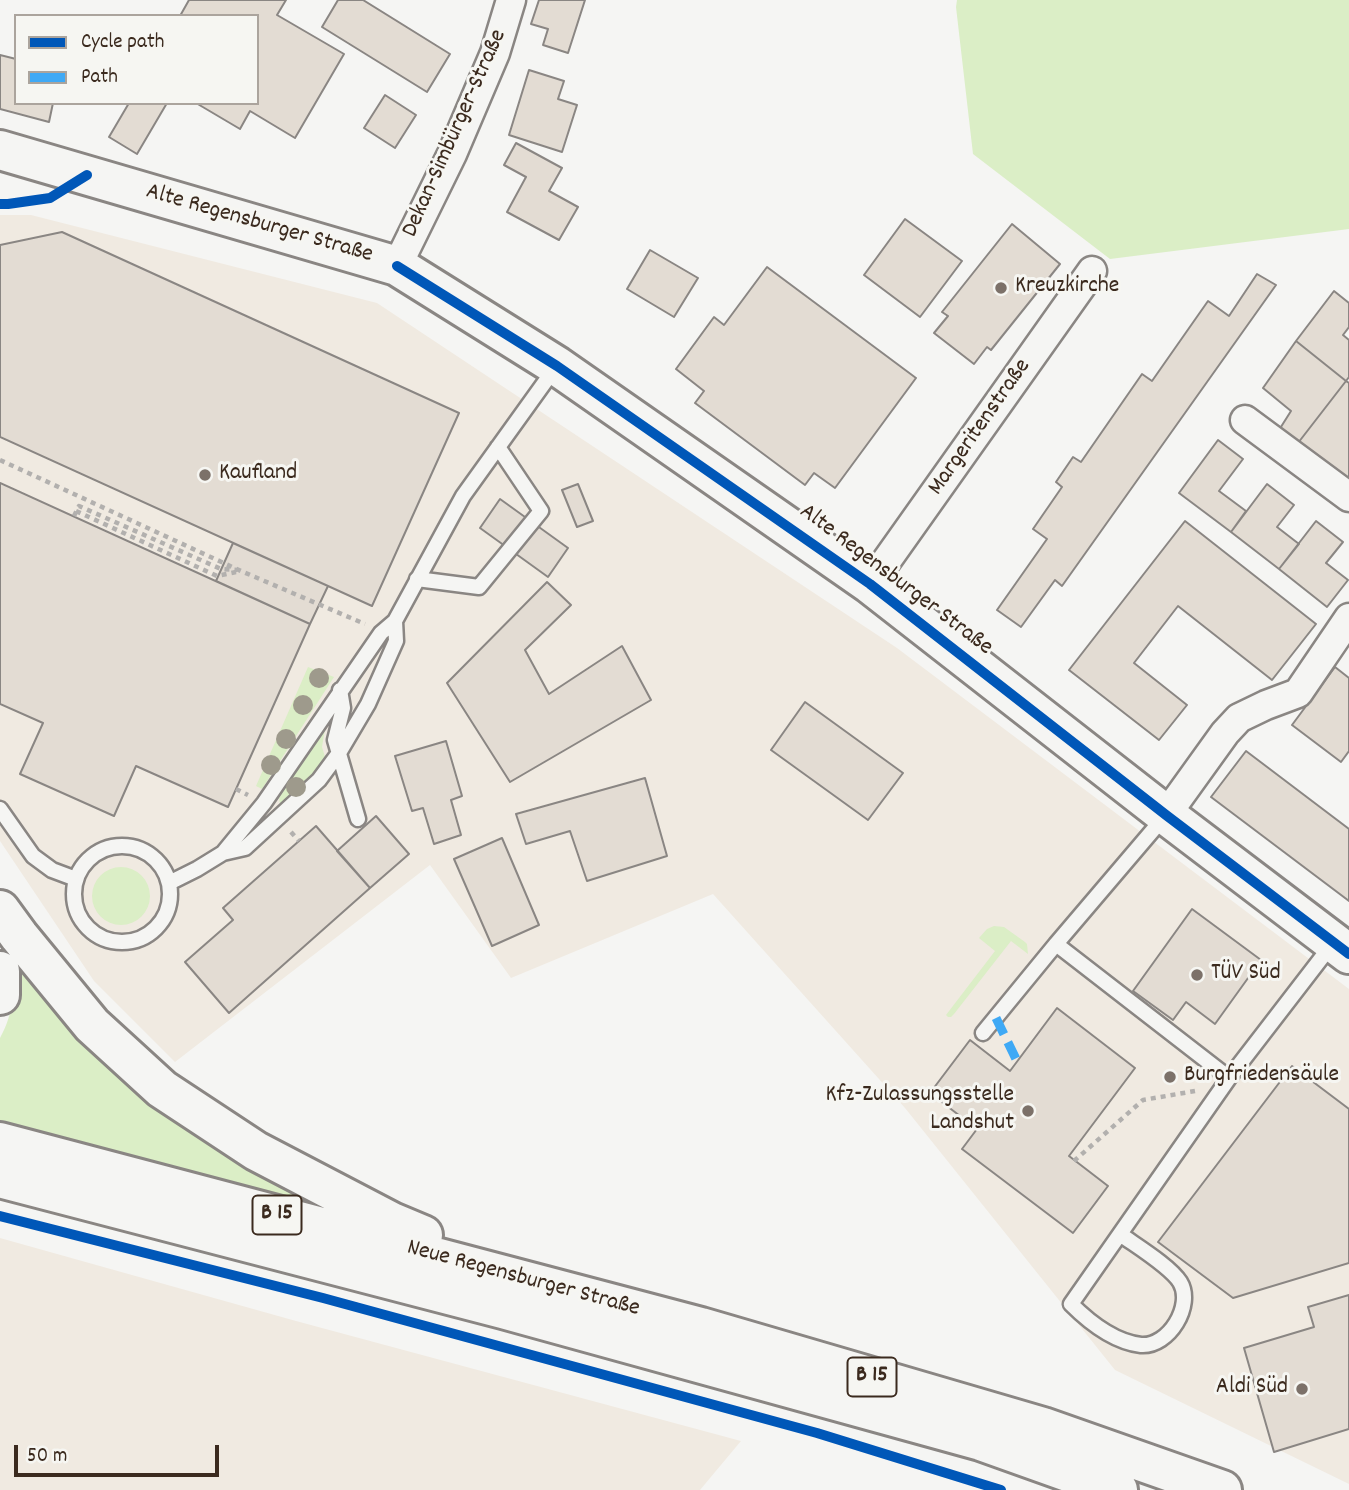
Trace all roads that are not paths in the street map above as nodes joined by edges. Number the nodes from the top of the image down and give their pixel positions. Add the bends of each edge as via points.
1 (511, 0) edge
2 (0, 150) edge
3 (397, 266) junction
4 (1092, 271) dead end
5 (556, 366) junction
6 (1245, 420) dead end
7 (498, 447) junction
8 (1349, 497) edge
9 (418, 579) junction
10 (870, 584) junction
11 (1349, 619) edge
12 (395, 621) junction
13 (340, 690) junction
14 (339, 753) junction
15 (0, 808) edge
16 (1166, 815) junction
17 (358, 818) dead end
18 (223, 853) junction
19 (76, 879) junction
20 (169, 883) junction
21 (0, 910) edge
22 (1056, 944) junction
23 (1341, 948) edge
24 (0, 971) edge
25 (0, 995) edge
26 (983, 1033) dead end
27 (1228, 1078) junction
28 (0, 1142) edge
29 (0, 1178) edge
30 (1120, 1234) junction
31 (554, 1289) junction
32 (1118, 1490) edge
33 (1222, 1490) edge

1 - 3 street, Dekan-Simbürger-Straße via 495,53 452,154
2 - 3 main road, Alte Regensburger Straße
3 - 5 main road, Alte Regensburger Straße
4 - 10 street, Margeritenstraße
5 - 7 lane
5 - 10 main road, Alte Regensburger Straße
6 - 8 street
7 - 9 lane via 463,496
7 - 9 lane via 541,511 479,587
9 - 12 lane
10 - 16 main road, Alte Regensburger Straße
11 - 16 street via 1298,693 1239,718
12 - 13 lane
12 - 14 lane via 396,641 368,704
13 - 14 lane via 343,708 335,740
13 - 18 lane via 264,803
14 - 17 lane
14 - 18 lane via 319,779 245,848
15 - 19 lane via 33,856
16 - 22 lane
16 - 23 main road, Alte Regensburger Straße
18 - 20 lane
19 - 20 lane via 96,853 128,846 157,861
19 - 20 lane via 75,908 82,921 98,936 119,943 148,935 159,925 167,912
21 - 31 main road via 92,1025 162,1089 256,1151 392,1222
22 - 26 lane
22 - 27 lane
23 - 27 lane
24 - 25 main road
27 - 30 lane
28 - 31 main road, Neue Regensburger Straße / B 15
29 - 32 main road, Neue Regensburger Straße / B 15 via 503,1309 981,1441
30 - 30 lane via 1072,1304 1112,1336 1142,1345 1171,1331 1182,1313 1184,1296 1180,1282 1167,1269
31 - 33 main road, Neue Regensburger Straße / B 15 via 1043,1427

